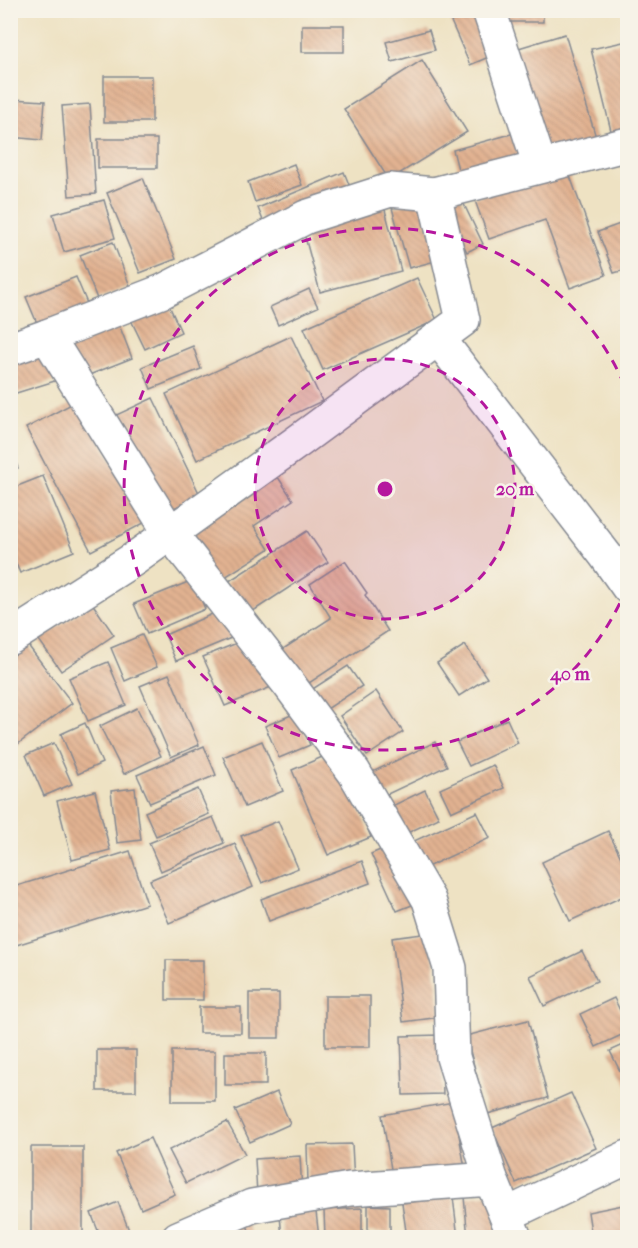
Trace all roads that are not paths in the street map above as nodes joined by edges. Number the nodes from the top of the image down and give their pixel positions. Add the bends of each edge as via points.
1 (489, 10) edge
2 (627, 144) edge
3 (540, 166) junction
4 (434, 194) junction
5 (47, 336) junction
6 (438, 338) junction
7 (10, 349) edge
8 (170, 534) junction
9 (627, 587) edge
10 (10, 638) edge
11 (627, 1157) edge
12 (491, 1179) junction
13 (510, 1226) edge
14 (178, 1238) edge

1 - 3 street
2 - 3 street
3 - 4 street
4 - 5 street via 390,190 306,217 163,291
4 - 6 street via 463,320
5 - 7 street
5 - 8 street
6 - 8 street
6 - 9 street
8 - 10 street
8 - 12 street via 354,772 429,900 450,968 453,1057
11 - 13 street
12 - 13 street
12 - 14 street via 350,1189 252,1206

